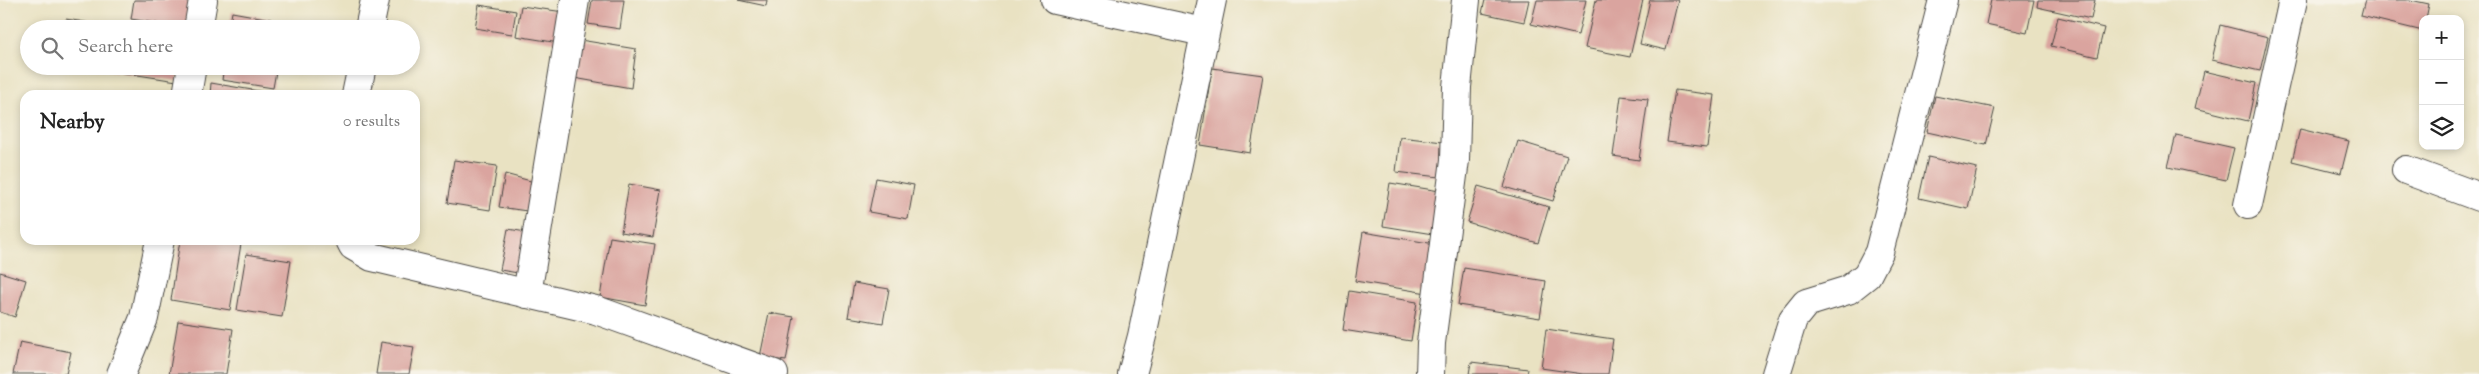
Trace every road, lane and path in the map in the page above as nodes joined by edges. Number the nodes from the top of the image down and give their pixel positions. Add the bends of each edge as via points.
1 (203, 0) edge
2 (375, 0) edge
3 (575, 0) edge
4 (1055, 0) edge
5 (1212, 0) edge
6 (1466, 0) edge
7 (1943, 0) edge
8 (2293, 0) edge
9 (200, 20) edge
10 (371, 20) edge
11 (1204, 32) junction
12 (191, 75) edge
13 (360, 75) edge
14 (189, 90) edge
15 (357, 90) edge
16 (2406, 170) dead end
17 (2479, 197) edge
18 (2248, 205) dead end
19 (159, 245) edge
20 (352, 245) edge
21 (527, 294) junction
22 (121, 374) edge
23 (774, 374) edge
24 (1132, 374) edge
25 (1430, 374) edge
26 (1776, 374) edge

1 - 9 street
2 - 10 street
3 - 21 street
4 - 11 street
5 - 11 street
6 - 25 street via 1454,160
7 - 26 street via 1879,252 1867,275 1848,290 1806,303 1793,319
8 - 18 street
11 - 24 street
12 - 14 street
13 - 15 street
16 - 17 street
19 - 22 street via 144,318
20 - 21 street via 372,257
21 - 23 street via 596,310

